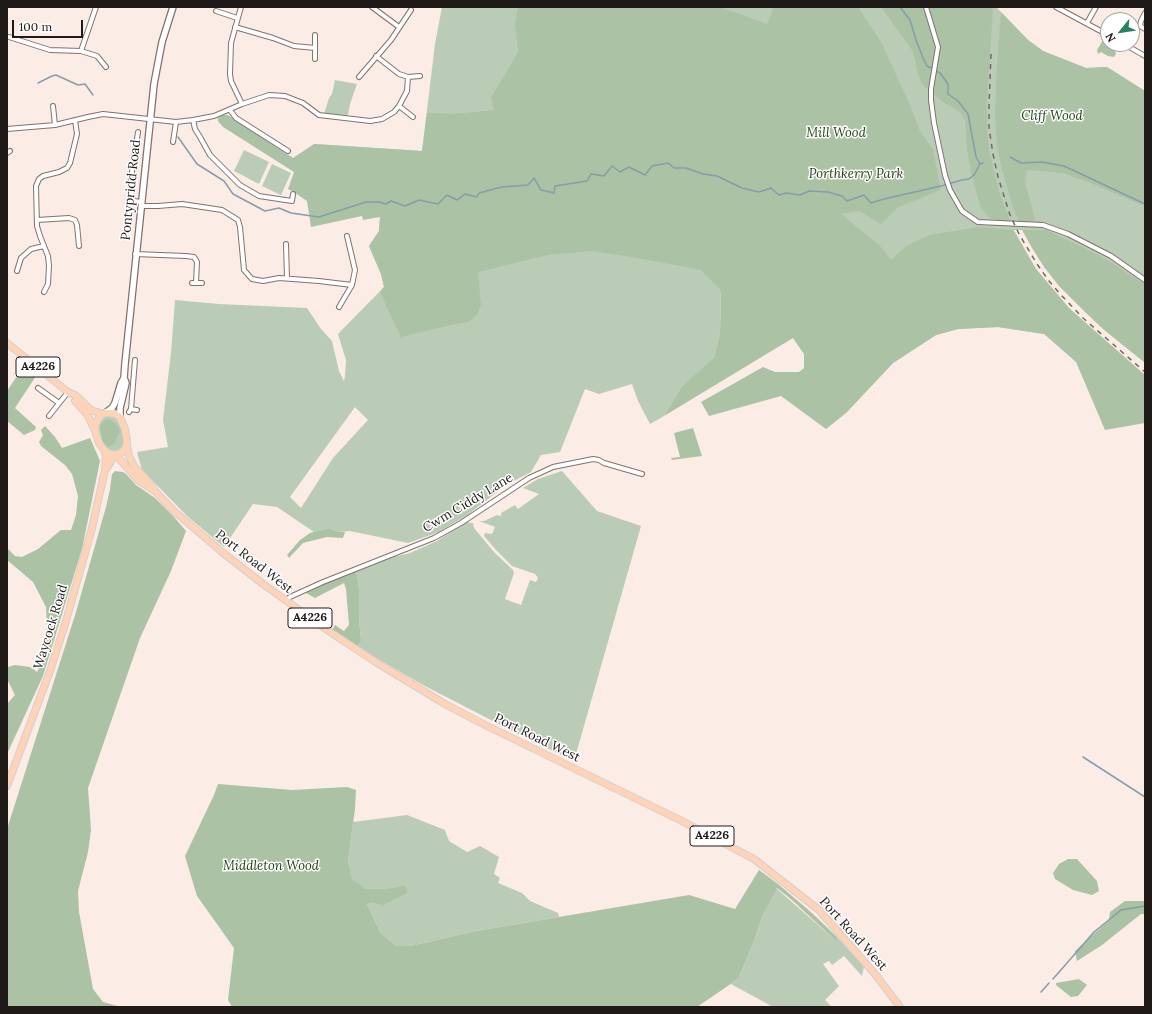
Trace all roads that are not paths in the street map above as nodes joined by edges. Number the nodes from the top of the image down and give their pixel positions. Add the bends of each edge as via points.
1 (96, 7) edge
2 (173, 7) edge
3 (241, 7) edge
4 (372, 7) edge
5 (926, 7) edge
6 (1056, 7) edge
7 (1096, 7) edge
8 (411, 10) dead end
9 (216, 11) dead end
10 (1145, 13) edge
11 (237, 18) junction
12 (1087, 22) junction
13 (235, 27) junction
14 (399, 27) junction
15 (1145, 29) edge
16 (1100, 30) edge
17 (316, 36) dead end
18 (9, 37) dead end
19 (315, 48) junction
20 (82, 51) junction
21 (376, 56) junction
22 (315, 59) dead end
23 (106, 67) dead end
24 (359, 76) dead end
25 (420, 76) dead end
26 (408, 77) junction
27 (242, 104) junction
28 (53, 106) dead end
29 (399, 106) junction
30 (230, 110) junction
31 (413, 117) dead end
32 (150, 119) junction
33 (75, 120) junction
34 (193, 120) junction
35 (176, 122) junction
36 (55, 124) junction
37 (7, 129) edge
38 (138, 132) dead end
39 (173, 142) dead end
40 (288, 151) dead end
41 (293, 194) dead end
42 (141, 204) junction
43 (37, 220) junction
44 (347, 236) dead end
45 (286, 244) dead end
46 (44, 246) junction
47 (79, 246) dead end
48 (136, 254) junction
49 (17, 271) dead end
50 (287, 278) junction
51 (1145, 280) edge
52 (202, 283) dead end
53 (352, 286) junction
54 (44, 292) dead end
55 (339, 307) dead end
56 (7, 343) edge
57 (125, 364) junction
58 (124, 378) junction
59 (38, 388) dead end
60 (68, 392) junction
61 (59, 403) junction
62 (137, 410) dead end
63 (104, 414) junction
64 (49, 416) dead end
65 (120, 418) junction
66 (96, 434) junction
67 (127, 445) junction
68 (104, 450) junction
69 (115, 455) junction
70 (105, 470) junction
71 (642, 474) dead end
72 (155, 491) junction
73 (286, 600) junction
74 (7, 786) edge
75 (900, 1007) edge

1 - 20 street
2 - 32 main road, Pontypridd Road via 156,67
3 - 11 street
4 - 14 street
5 - 51 street via 938,47 931,89 934,123 947,181 962,211 978,222 1043,225 1068,234 1111,256
6 - 12 street
7 - 12 street
8 - 14 street
9 - 11 street
10 - 15 street via 1140,26
11 - 13 street
12 - 16 street
13 - 19 street via 294,46
13 - 27 street via 231,43 230,74
14 - 21 street
17 - 19 street
18 - 20 street via 50,50
19 - 22 street
20 - 23 street via 97,56
21 - 24 street
21 - 26 street via 399,74
25 - 26 street
26 - 29 street via 407,91
27 - 29 street via 269,95 284,96 303,103 319,115 370,121 394,112
27 - 30 street
28 - 36 street
29 - 31 street
30 - 34 street
30 - 40 street via 236,118
32 - 33 street via 103,114
32 - 35 street
32 - 42 main road, Pontypridd Road
33 - 36 street
33 - 43 street via 77,134 70,163 59,172 43,176 36,186
34 - 35 street
34 - 41 street via 195,130 210,155 240,185 259,196 280,200 292,201
35 - 39 street
36 - 37 street
38 - 42 street via 131,193 134,200
42 - 48 main road, Pontypridd Road
42 - 50 street via 182,204 222,210 238,220 244,270 252,279 263,281
43 - 46 street
43 - 47 street via 75,220 78,225
44 - 53 street via 355,270
45 - 50 street
46 - 49 street via 31,249 21,258
46 - 54 street via 49,266 48,284
48 - 52 street via 194,257 197,262 194,282
48 - 57 main road, Pontypridd Road
50 - 53 street
53 - 55 street
56 - 60 main road, A4226
57 - 58 main road, Pontypridd Road
57 - 62 street via 135,362 130,411
58 - 63 main road, Pontypridd Road via 120,383 115,403
58 - 65 main road, Pontypridd Road via 126,383
59 - 61 street
60 - 61 street
60 - 63 main road, A4226 via 91,410
60 - 66 main road, A4226 via 86,414
61 - 64 street
63 - 65 main road via 110,412
63 - 66 main road via 98,418
65 - 67 main road via 126,429
66 - 68 main road
67 - 69 main road via 123,451
67 - 72 main road, Port Road West / A4226 via 132,462
68 - 69 main road
68 - 70 main road, Waycock Road
69 - 70 main road, Waycock Road
69 - 72 main road, Port Road West / A4226 via 138,480
70 - 74 main road, Waycock Road via 92,528 58,646
71 - 73 street, Cwm Ciddy Lane via 593,459 553,467 529,478 434,538 323,582
72 - 73 main road, Port Road West / A4226 via 222,552
73 - 75 main road, Port Road West / A4226 via 374,662 446,704 754,858 819,910

